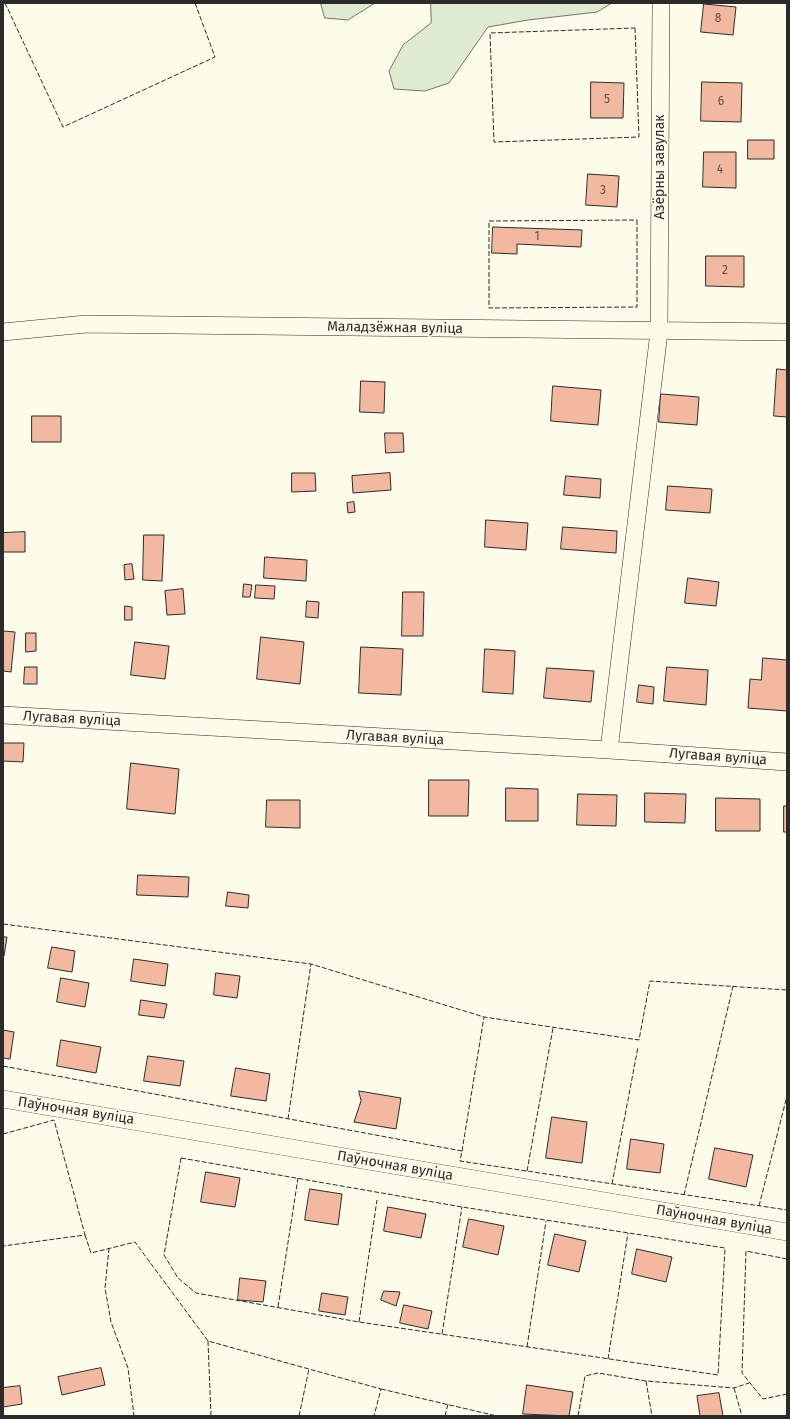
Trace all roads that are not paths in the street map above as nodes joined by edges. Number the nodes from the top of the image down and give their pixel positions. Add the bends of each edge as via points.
1 (661, 3) edge
2 (3, 332) edge
3 (659, 332) junction
4 (787, 332) edge
5 (3, 715) edge
6 (609, 750) junction
7 (787, 762) edge
8 (3, 1099) edge
9 (787, 1232) edge

1 - 3 street, Азёрны завулак
2 - 3 street, Маладзёжная вуліца via 86,324
3 - 4 street, Маладзёжная вуліца
3 - 6 street, Азёрны завулак
5 - 6 street, Лугавая вуліца
6 - 7 street, Лугавая вуліца
8 - 9 street, Паўночная вуліца

